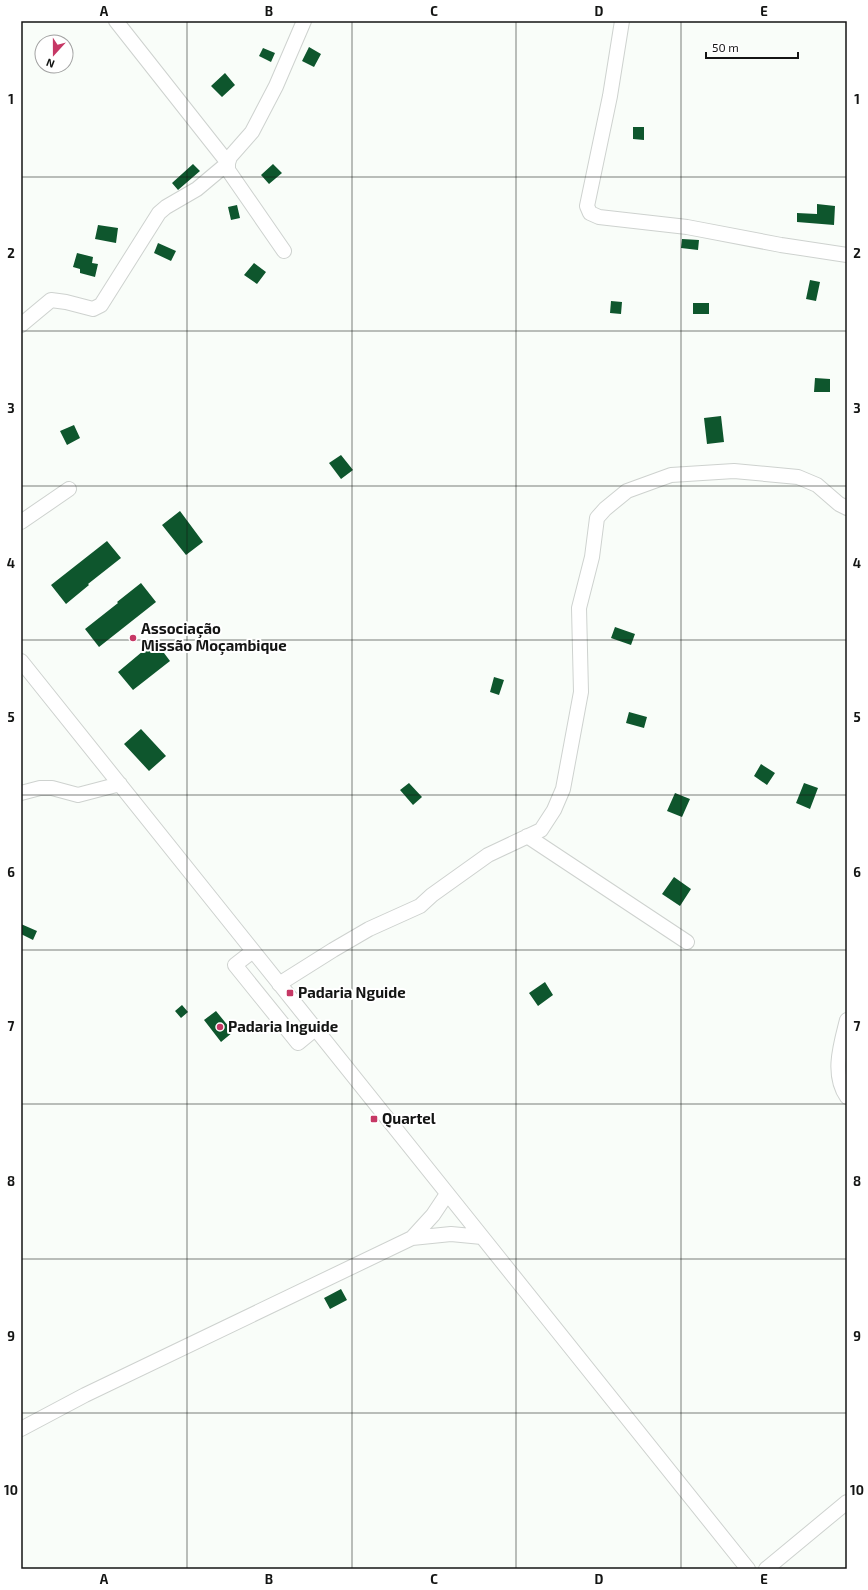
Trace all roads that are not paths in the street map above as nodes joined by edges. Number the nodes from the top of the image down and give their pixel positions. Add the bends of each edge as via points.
1 (116, 21) edge
2 (304, 21) edge
3 (622, 21) edge
4 (228, 163) junction
5 (284, 251) dead end
6 (847, 255) edge
7 (21, 325) edge
8 (70, 489) dead end
9 (847, 508) edge
10 (21, 522) edge
11 (21, 661) edge
12 (120, 784) junction
13 (21, 793) edge
14 (527, 836) junction
15 (687, 942) dead end
16 (253, 951) junction
17 (279, 984) junction
18 (847, 1020) edge
19 (315, 1029) junction
20 (847, 1097) edge
21 (447, 1194) junction
22 (482, 1237) junction
23 (412, 1238) junction
24 (21, 1429) edge
25 (847, 1502) edge
26 (748, 1569) edge
27 (766, 1569) edge

1 - 4 street
2 - 4 street via 276,86 252,132 230,157
3 - 6 street via 610,96 587,206 590,214 687,227
4 - 5 street via 228,170
4 - 7 street via 197,189 159,213 101,305 93,309 50,300
8 - 10 street
9 - 14 street via 817,485 798,476 734,471 671,475 627,491 605,509 597,518 592,557 579,608 580,692 563,788 548,822 541,830
11 - 12 street
12 - 13 street via 78,795 52,788
12 - 16 street
14 - 15 street
14 - 17 street via 488,855 420,906 369,929
16 - 17 street
16 - 19 street via 235,965 298,1043
17 - 19 street
18 - 20 street via 838,1058 840,1085
19 - 21 street
21 - 22 street
21 - 23 street via 433,1215
22 - 23 street via 451,1234
22 - 26 street
23 - 24 street via 85,1395
25 - 27 street

